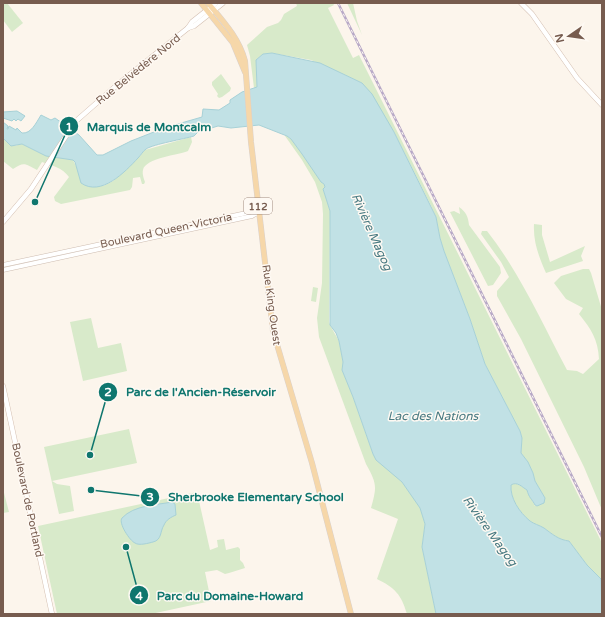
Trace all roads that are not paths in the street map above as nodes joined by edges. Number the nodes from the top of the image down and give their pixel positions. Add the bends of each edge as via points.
1 (201, 3) edge
2 (216, 3) edge
3 (223, 3) edge
4 (521, 3) edge
5 (210, 9) edge
6 (602, 106) edge
7 (259, 212) junction
8 (3, 222) edge
9 (3, 265) edge
10 (3, 270) edge
11 (3, 386) edge
12 (52, 614) edge
13 (351, 614) edge

1 - 5 main road, 112
2 - 5 main road
3 - 5 main road
4 - 6 main road via 532,14 577,78
5 - 7 main road, Rue King Ouest / 112 via 238,42 246,61 246,89
5 - 8 main road, Rue Belvédère Nord via 194,26 188,28 76,121 31,189
7 - 9 street, Boulevard Queen-Victoria via 179,226
7 - 10 street, Boulevard Queen-Victoria via 246,218
7 - 13 main road, Rue King Ouest / 112 via 275,339 312,463
11 - 12 main road, Boulevard de Portland

